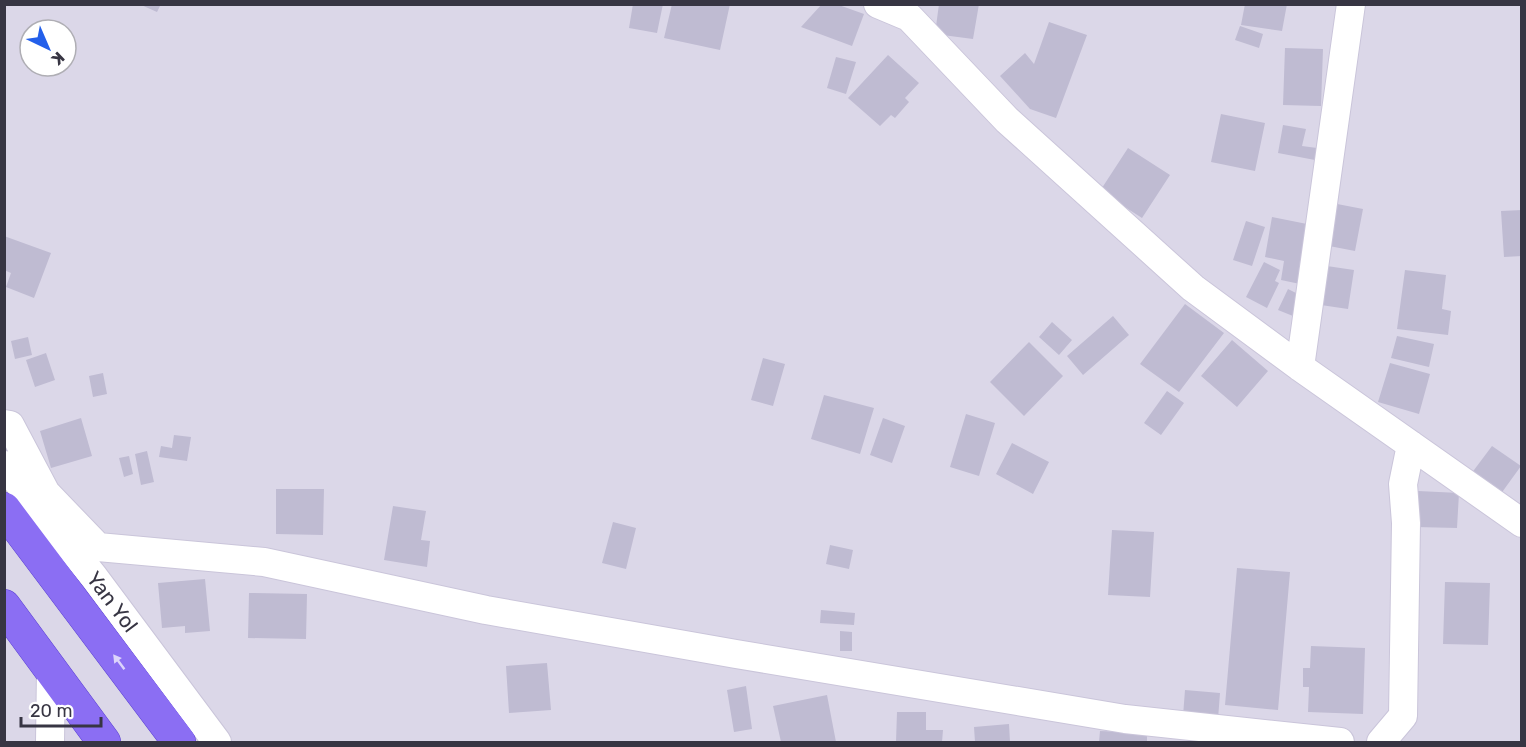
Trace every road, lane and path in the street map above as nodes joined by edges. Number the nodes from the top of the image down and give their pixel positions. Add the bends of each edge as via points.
1 (878, 4) edge
2 (1351, 4) edge
3 (910, 10) edge
4 (1300, 367) junction
5 (4, 424) edge
6 (1411, 445) junction
7 (4, 465) edge
8 (4, 509) edge
9 (1521, 523) edge
10 (4, 606) edge
11 (51, 670) junction
12 (50, 742) edge
13 (104, 742) edge
14 (179, 742) edge
15 (217, 742) edge
16 (1340, 742) edge
17 (1381, 742) edge

1 - 3 street
2 - 4 street
3 - 4 street via 1007,120 1185,280
4 - 6 street
5 - 16 street via 10,425 46,493 98,547 264,562 486,610 772,660 1125,719
6 - 9 street
6 - 17 street via 1403,484 1403,716
7 - 15 street, Yan Yol via 94,577
14 -> 8 highway
10 - 11 highway
11 - 12 street
11 - 13 highway

